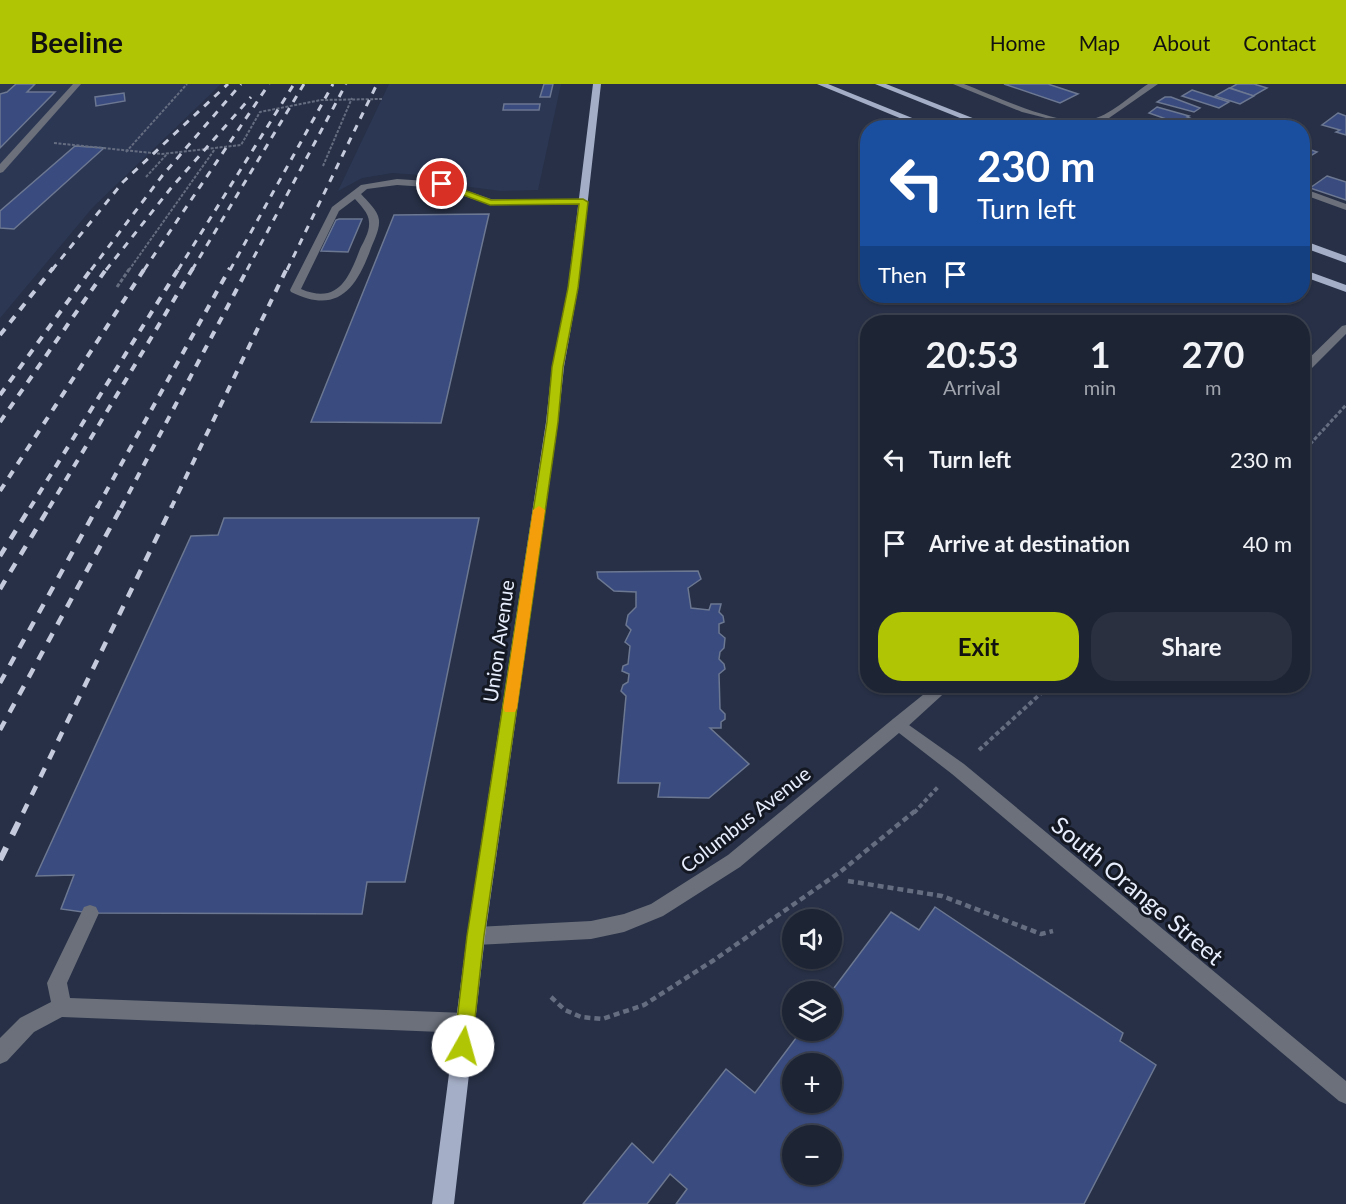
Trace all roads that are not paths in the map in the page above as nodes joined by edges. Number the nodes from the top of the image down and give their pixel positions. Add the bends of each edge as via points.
1 (77, 84) edge
2 (821, 84) edge
3 (879, 84) edge
4 (957, 84) edge
5 (1154, 84) edge
6 (598, 86) edge
7 (913, 120) edge
8 (973, 120) edge
9 (1056, 120) edge
10 (1095, 120) edge
11 (0, 170) edge
12 (356, 193) junction
13 (1310, 194) edge
14 (583, 202) junction
15 (1346, 207) edge
16 (1310, 246) edge
17 (1346, 260) edge
18 (1310, 275) edge
19 (1346, 289) edge
20 (1346, 328) edge
21 (1310, 364) edge
22 (936, 693) edge
23 (898, 724) junction
24 (90, 913) dead end
25 (476, 936) junction
26 (62, 1007) junction
27 (466, 1023) junction
28 (0, 1054) edge
29 (1346, 1094) edge
30 (444, 1204) edge

1 - 11 street
2 - 7 main road
3 - 8 main road
4 - 9 street
5 - 10 street
6 - 14 main road, Union Avenue
12 - 12 street via 335,209 295,290 305,296 336,294 347,287 363,255 375,223
12 - 14 street via 379,184 420,182 442,184 490,202
13 - 15 street
14 - 25 main road, Union Avenue
16 - 17 main road
18 - 19 main road
20 - 21 street
22 - 23 street, Columbus Avenue
23 - 25 street, Columbus Avenue via 734,861 657,910 591,930
23 - 29 street, South Orange Street via 958,769
24 - 26 street via 57,983
25 - 27 main road, Union Avenue
26 - 27 street
26 - 28 street via 43,1014 15,1033
27 - 30 main road, Union Avenue

